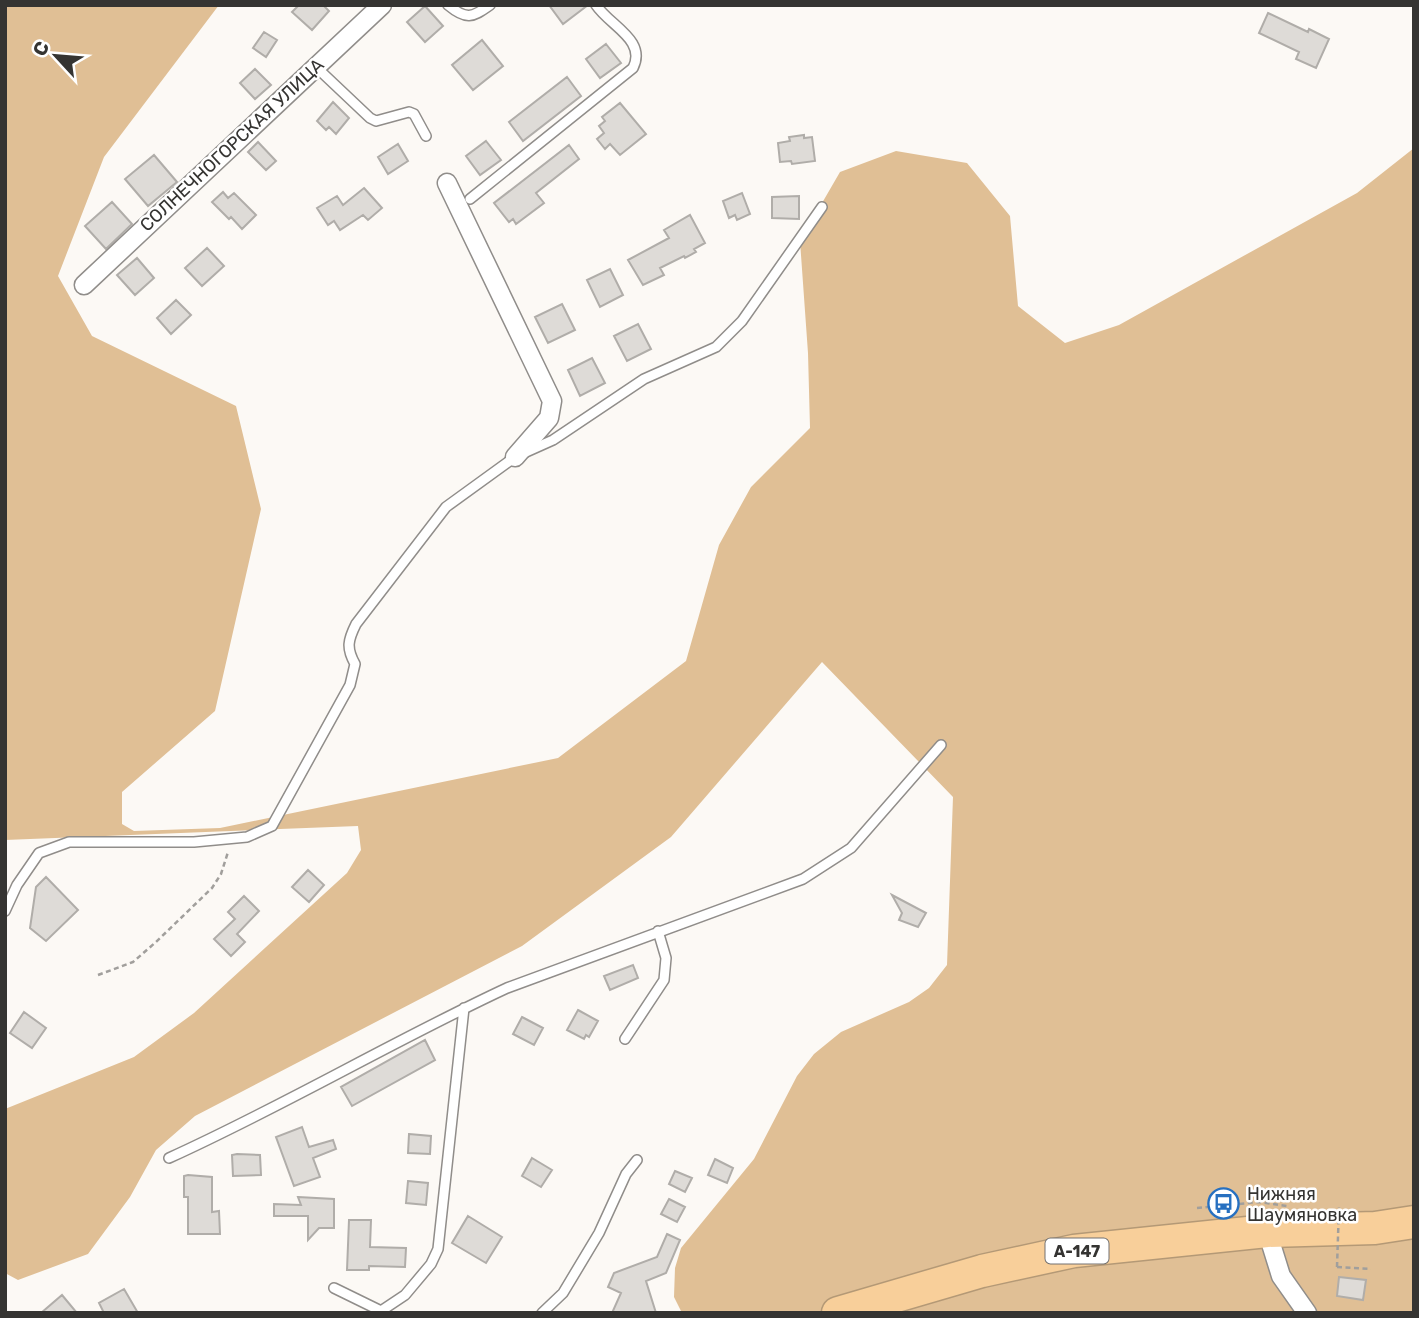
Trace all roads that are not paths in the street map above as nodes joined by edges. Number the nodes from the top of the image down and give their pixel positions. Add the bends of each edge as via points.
1 (382, 5) edge
2 (448, 5) edge
3 (490, 5) edge
4 (596, 5) edge
5 (315, 66) junction
6 (426, 136) dead end
7 (447, 183) dead end
8 (470, 199) dead end
9 (822, 207) dead end
10 (84, 285) dead end
11 (515, 457) junction
12 (941, 745) dead end
13 (5, 911) edge
14 (658, 931) junction
15 (464, 1008) junction
16 (625, 1039) dead end
17 (169, 1158) dead end
18 (637, 1160) dead end
19 (1408, 1228) edge
20 (1267, 1231) junction
21 (334, 1289) dead end
22 (379, 1311) edge
23 (542, 1313) edge
24 (838, 1313) edge
25 (1307, 1313) edge

1 - 5 street, СОЛНЕЧНОГОРСКАЯ УЛИЦА
2 - 3 lane via 466,16
4 - 8 lane via 632,41 637,51 633,68
5 - 6 lane via 376,121 409,112
5 - 10 street, СОЛНЕЧНОГОРСКАЯ УЛИЦА
7 - 11 street via 552,401 550,418
9 - 11 lane via 742,321 716,347 644,379 553,440
11 - 13 lane via 446,506 356,624 349,639 348,651 355,664 350,685 272,826 247,837 69,842 39,853
12 - 14 lane via 852,848 803,879
14 - 15 lane
14 - 16 lane via 667,958 664,980
15 - 17 lane
15 - 22 lane via 438,1249 405,1295
18 - 23 lane via 564,1293
19 - 20 highway, А-147
20 - 24 highway, А-147 via 1074,1251 982,1271
20 - 25 street via 1281,1276
21 - 22 lane

